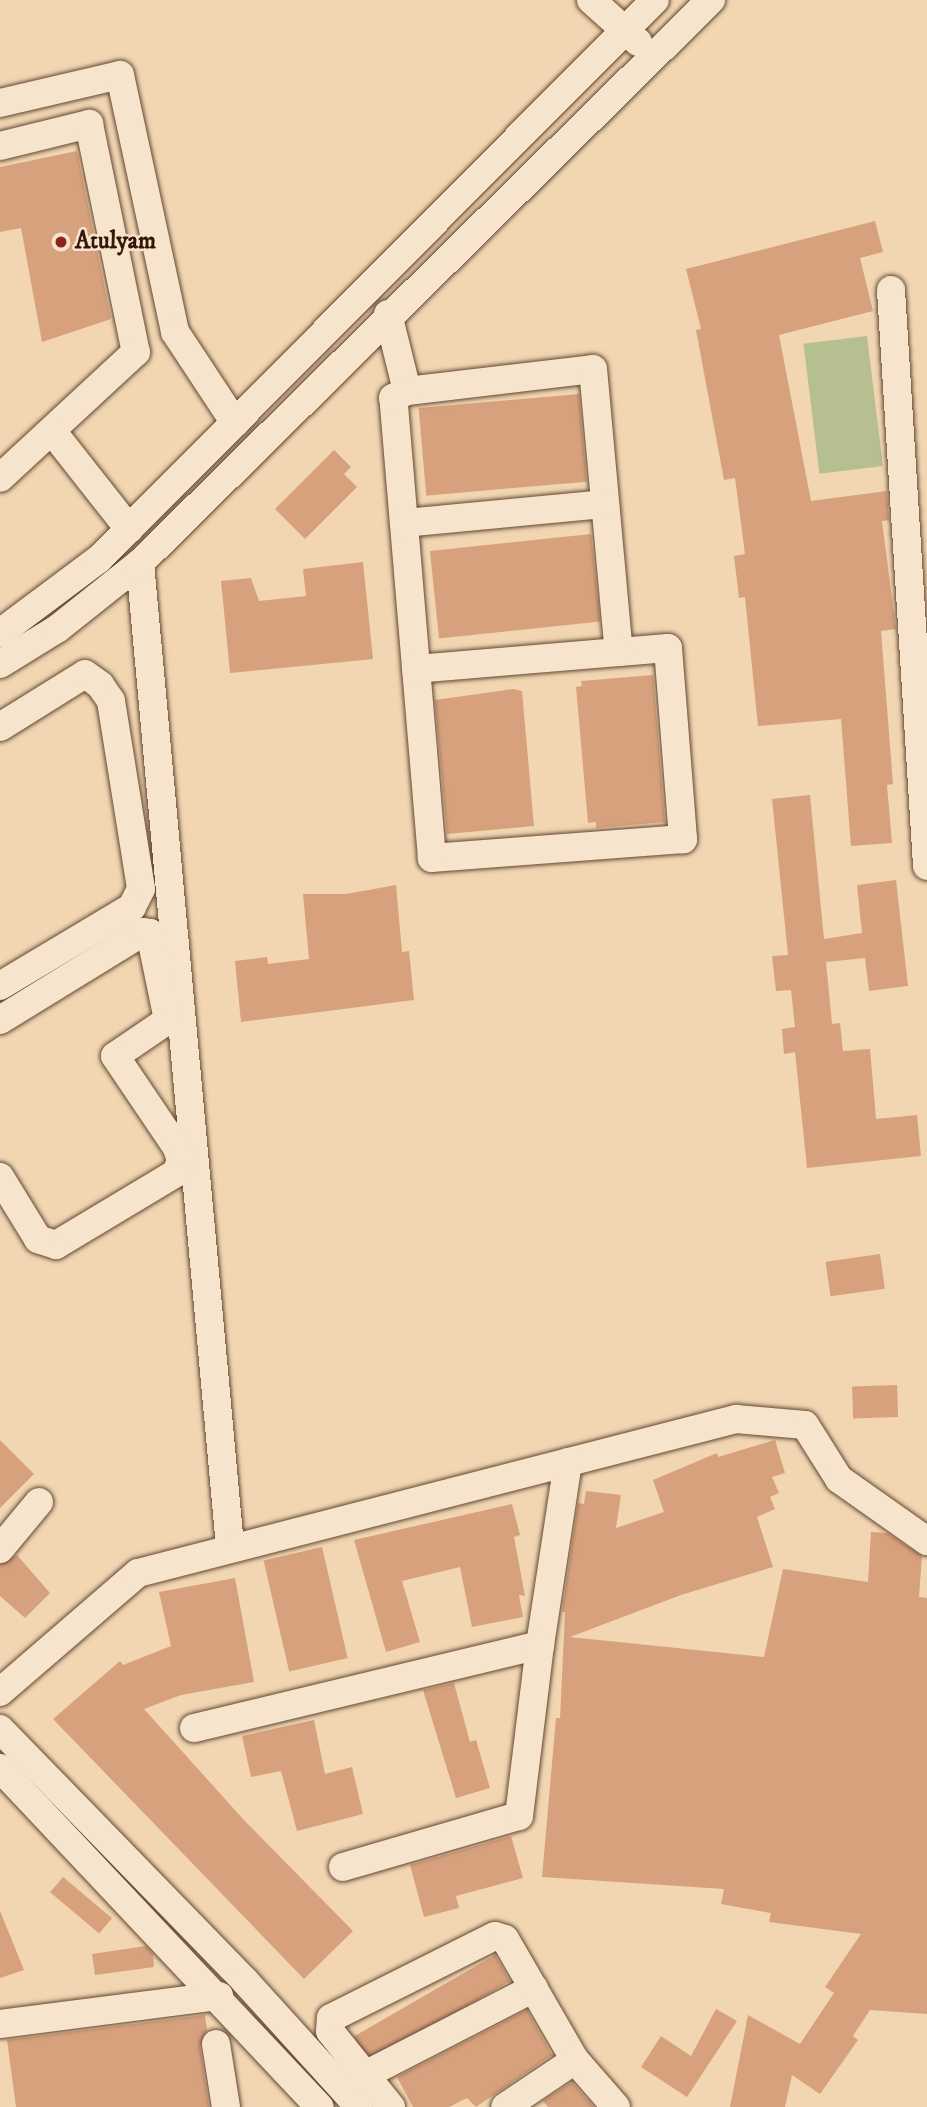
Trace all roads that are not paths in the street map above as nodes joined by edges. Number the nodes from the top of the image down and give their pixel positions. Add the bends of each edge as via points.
1 (591, 0) edge
2 (655, 0) edge
3 (711, 0) edge
4 (625, 30) junction
5 (654, 56) junction
6 (0, 103) edge
7 (0, 146) edge
8 (891, 290) dead end
9 (388, 314) junction
10 (407, 391) junction
11 (235, 423) junction
12 (52, 432) junction
13 (0, 478) edge
14 (606, 505) junction
15 (404, 523) junction
16 (129, 529) junction
17 (140, 563) junction
18 (0, 633) edge
19 (619, 652) junction
20 (0, 664) edge
21 (416, 669) junction
22 (921, 672) edge
23 (0, 727) edge
24 (162, 778) junction
25 (125, 790) junction
26 (926, 819) edge
27 (927, 866) edge
28 (0, 986) edge
29 (175, 1016) junction
30 (0, 1020) edge
31 (190, 1092) junction
32 (155, 1115) junction
33 (0, 1177) edge
34 (568, 1462) junction
35 (39, 1502) dead end
36 (927, 1541) edge
37 (230, 1547) junction
38 (0, 1549) edge
39 (540, 1645) junction
40 (0, 1692) edge
41 (194, 1728) dead end
42 (0, 1729) edge
43 (0, 1768) edge
44 (343, 1867) dead end
45 (534, 1988) junction
46 (219, 1996) junction
47 (0, 2024) edge
48 (216, 2044) dead end
49 (575, 2060) junction
50 (365, 2075) junction
51 (512, 2105) edge
52 (226, 2107) edge
53 (320, 2107) edge
54 (359, 2107) edge
55 (391, 2107) edge
56 (616, 2107) edge

1 - 4 street
2 - 4 street
3 - 5 street
4 - 5 street
4 - 11 street
5 - 9 street
6 - 11 street via 120,75 175,332
7 - 12 street via 89,124 136,352
8 - 22 street
9 - 10 street
9 - 17 street
10 - 14 street via 593,369
10 - 15 street via 393,398
11 - 16 street
12 - 13 street
12 - 16 street
14 - 15 street
14 - 19 street
15 - 21 street
16 - 18 street via 63,588
17 - 20 street via 57,629
17 - 24 street
19 - 21 street
19 - 21 street via 668,648 684,839 432,858
22 - 26 street
23 - 25 street via 85,674 111,701
24 - 25 street
24 - 29 street
25 - 28 street via 139,898 132,907
26 - 27 street
29 - 30 street via 150,933 143,932
29 - 31 street
29 - 32 street via 115,1056
31 - 32 street
31 - 37 street
32 - 33 street via 177,1148 181,1161 176,1173 56,1245 37,1239
34 - 36 street via 736,1419 805,1425 839,1479
34 - 37 street
34 - 39 street
35 - 38 street
37 - 40 street via 138,1573
39 - 41 street
39 - 44 street via 519,1816
42 - 54 street via 244,1980
43 - 46 street
45 - 49 street
45 - 50 street
45 - 50 street via 505,1939 495,1936 335,2013 330,2031
46 - 47 street
46 - 53 street
48 - 52 street
49 - 51 street
49 - 56 street
50 - 55 street

